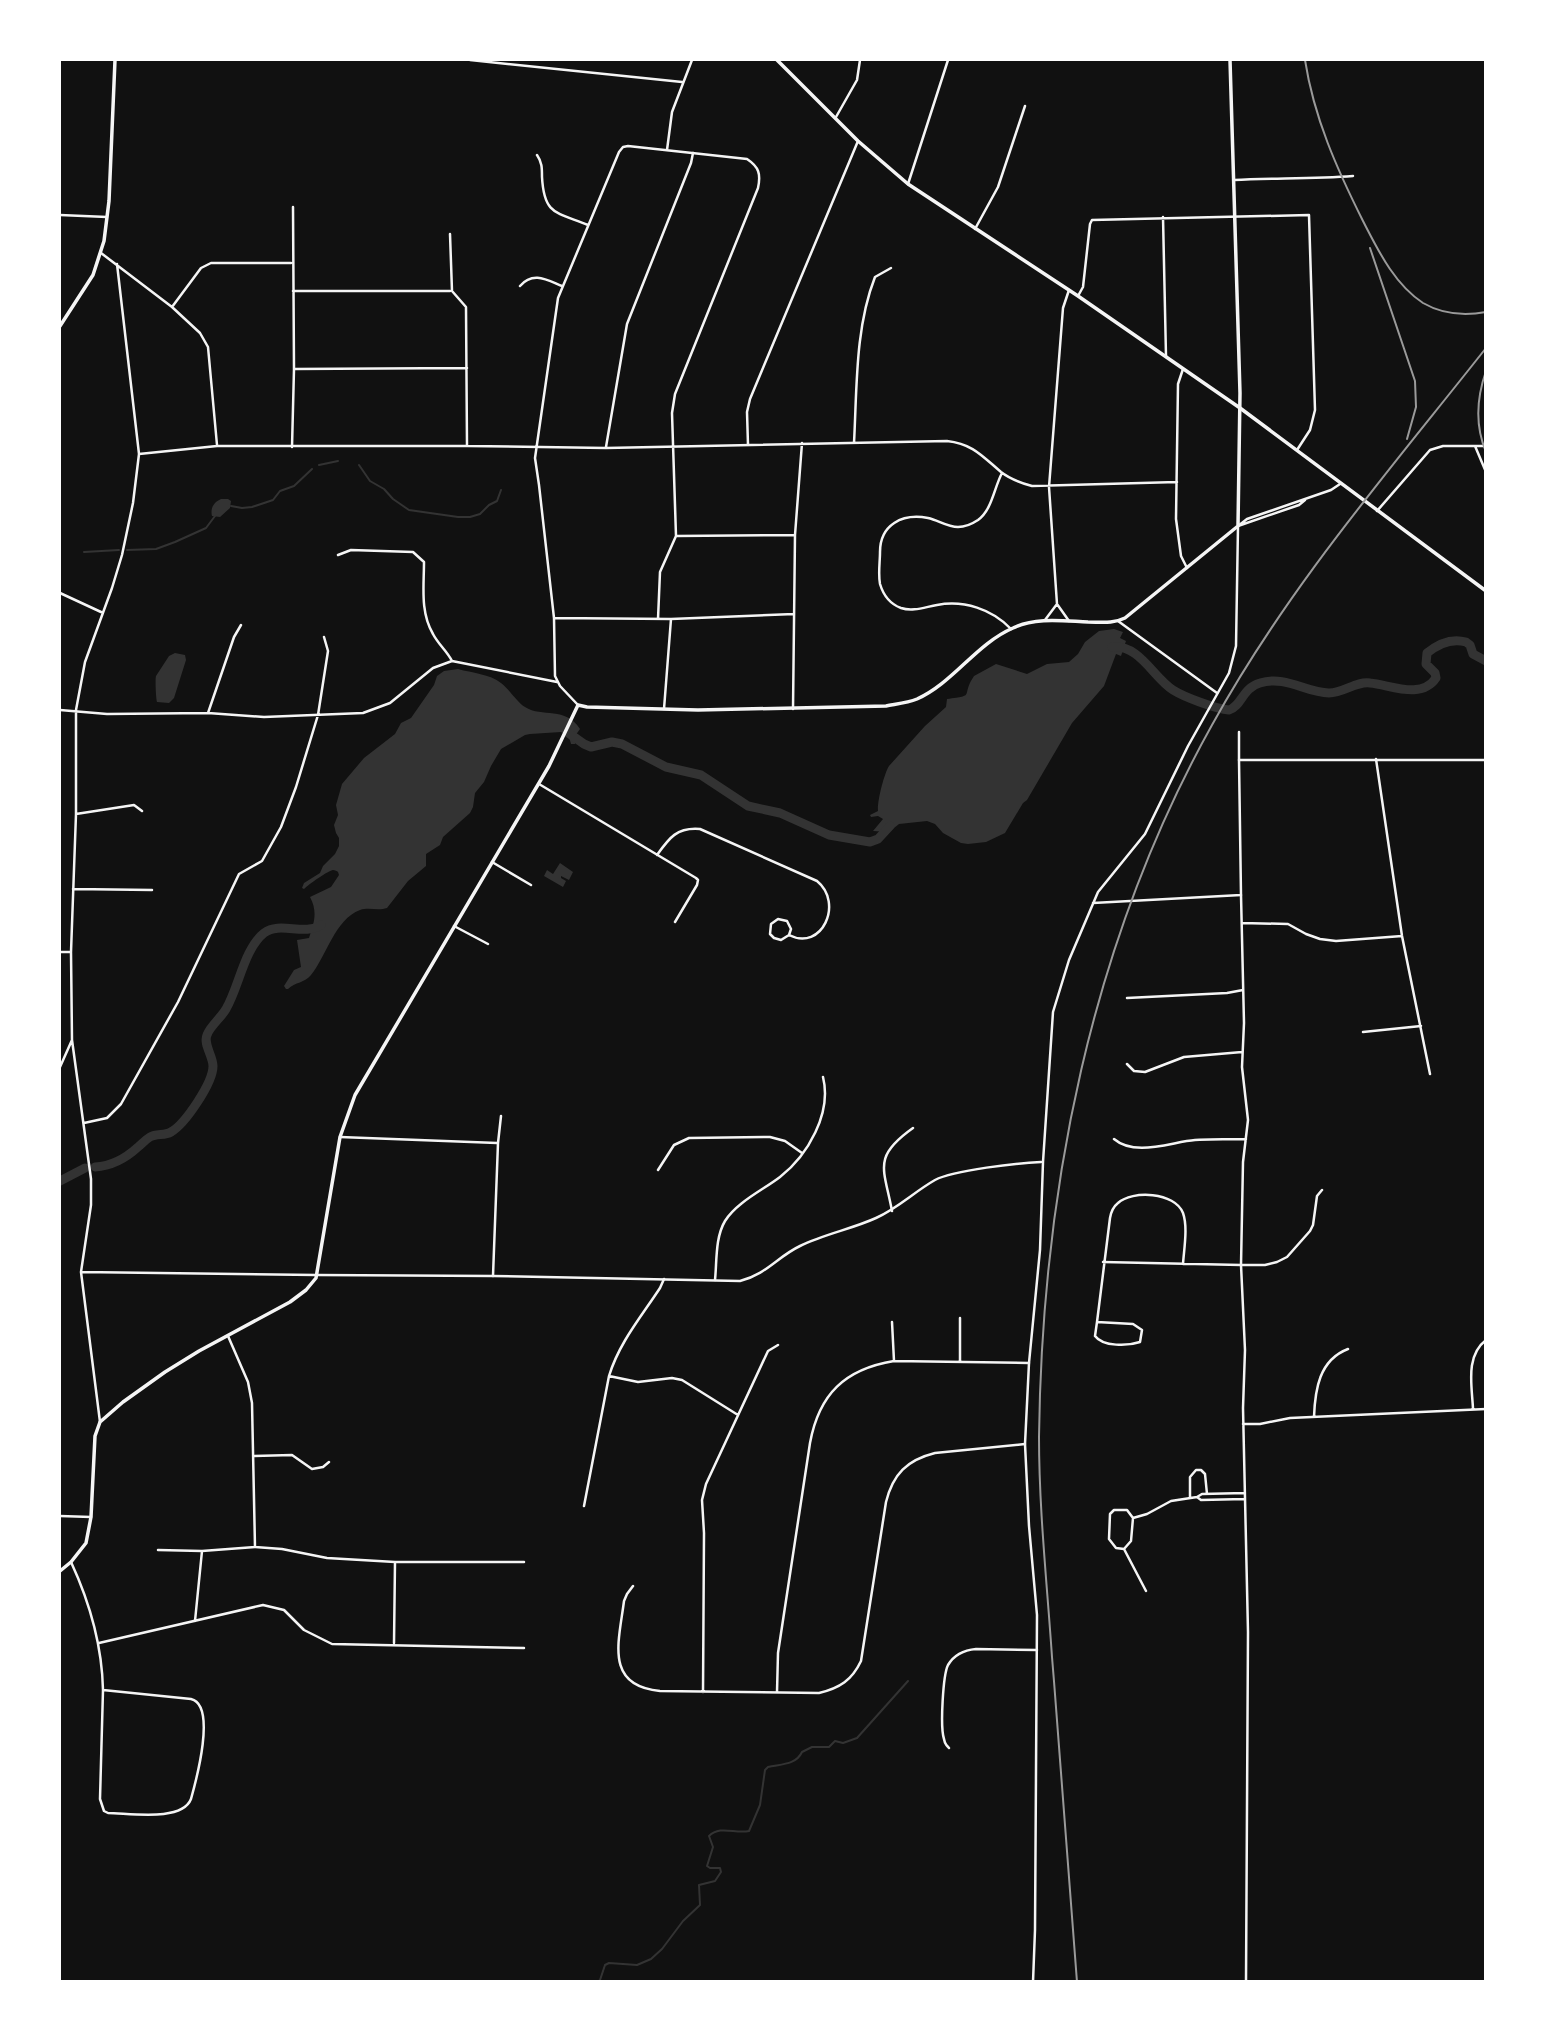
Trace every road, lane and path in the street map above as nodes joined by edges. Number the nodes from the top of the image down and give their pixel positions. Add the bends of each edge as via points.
1 (115, 60) edge
2 (470, 60) edge
3 (692, 60) edge
4 (777, 60) edge
5 (860, 60) edge
6 (948, 60) edge
7 (1230, 60) edge
8 (682, 82) junction
9 (1025, 106) dead end
10 (836, 117) junction
11 (858, 141) junction
12 (667, 150) junction
13 (693, 153) junction
14 (537, 155) dead end
15 (1353, 176) dead end
16 (1234, 180) junction
17 (908, 184) junction
18 (293, 207) dead end
19 (60, 215) edge
20 (1235, 216) junction
21 (107, 217) junction
22 (1163, 217) junction
23 (588, 225) junction
24 (975, 229) junction
25 (450, 234) dead end
26 (102, 253) junction
27 (292, 263) junction
28 (117, 264) junction
29 (891, 268) dead end
30 (520, 286) dead end
31 (562, 286) junction
32 (1069, 290) junction
33 (293, 291) junction
34 (452, 291) junction
35 (1078, 296) junction
36 (172, 307) junction
37 (60, 326) edge
38 (1166, 356) junction
39 (467, 368) junction
40 (294, 369) junction
41 (1183, 369) junction
42 (1240, 408) junction
43 (802, 443) junction
44 (854, 443) junction
45 (748, 445) junction
46 (217, 446) junction
47 (467, 446) junction
48 (1475, 446) junction
49 (1486, 446) edge
50 (292, 447) junction
51 (536, 447) junction
52 (606, 448) junction
53 (674, 448) junction
54 (1297, 450) junction
55 (139, 454) junction
56 (1486, 472) edge
57 (1002, 473) junction
58 (1177, 482) junction
59 (1340, 483) junction
60 (1049, 486) junction
61 (1377, 511) junction
62 (1238, 526) junction
63 (795, 535) junction
64 (676, 536) junction
65 (338, 555) dead end
66 (1187, 568) junction
67 (1486, 591) edge
68 (60, 593) edge
69 (1056, 604) junction
70 (103, 612) junction
71 (794, 614) junction
72 (554, 618) junction
73 (658, 619) junction
74 (671, 619) junction
75 (1044, 621) junction
76 (1069, 621) junction
77 (1118, 621) junction
78 (241, 625) dead end
79 (1011, 629) junction
80 (324, 637) dead end
81 (452, 662) junction
82 (557, 682) junction
83 (1218, 694) junction
84 (578, 705) junction
85 (664, 709) junction
86 (793, 709) junction
87 (60, 710) edge
88 (76, 710) junction
89 (208, 713) junction
90 (317, 715) junction
91 (1239, 732) dead end
92 (1376, 759) junction
93 (1239, 760) junction
94 (1486, 760) edge
95 (539, 784) junction
96 (142, 811) dead end
97 (76, 814) junction
98 (657, 855) junction
99 (492, 862) junction
100 (531, 885) dead end
101 (73, 889) junction
102 (152, 890) dead end
103 (1241, 895) junction
104 (1093, 902) junction
105 (675, 922) dead end
106 (1242, 923) junction
107 (454, 926) junction
108 (789, 935) junction
109 (1402, 936) junction
110 (488, 944) dead end
111 (60, 952) edge
112 (71, 952) junction
113 (1242, 990) junction
114 (1126, 998) dead end
115 (1421, 1026) junction
116 (1363, 1032) dead end
117 (72, 1040) junction
118 (1242, 1052) junction
119 (1127, 1064) dead end
120 (60, 1067) edge
121 (1430, 1074) dead end
122 (823, 1077) dead end
123 (501, 1116) dead end
124 (84, 1123) junction
125 (913, 1128) dead end
126 (340, 1137) junction
127 (1114, 1139) dead end
128 (1246, 1139) junction
129 (498, 1143) junction
130 (802, 1154) junction
131 (1043, 1162) junction
132 (658, 1170) dead end
133 (1322, 1190) dead end
134 (891, 1211) junction
135 (1103, 1262) junction
136 (1183, 1264) junction
137 (1241, 1265) junction
138 (81, 1272) junction
139 (317, 1275) junction
140 (493, 1276) junction
141 (664, 1279) junction
142 (715, 1280) junction
143 (960, 1318) dead end
144 (892, 1322) dead end
145 (1097, 1322) junction
146 (228, 1336) junction
147 (1486, 1340) edge
148 (778, 1345) dead end
149 (1348, 1349) dead end
150 (894, 1362) junction
151 (960, 1362) junction
152 (1029, 1363) junction
153 (609, 1376) junction
154 (1486, 1409) edge
155 (1474, 1410) junction
156 (738, 1415) junction
157 (1314, 1417) junction
158 (100, 1422) junction
159 (1243, 1424) junction
160 (1025, 1444) junction
161 (254, 1456) junction
162 (329, 1462) dead end
163 (1245, 1493) junction
164 (1207, 1494) junction
165 (1197, 1497) junction
166 (1190, 1498) junction
167 (1245, 1499) junction
168 (584, 1506) dead end
169 (60, 1516) edge
170 (91, 1517) junction
171 (1133, 1518) junction
172 (255, 1547) junction
173 (1124, 1549) junction
174 (158, 1550) dead end
175 (202, 1551) junction
176 (71, 1562) junction
177 (395, 1562) junction
178 (524, 1562) dead end
179 (60, 1570) edge
180 (634, 1586) dead end
181 (1146, 1591) dead end
182 (195, 1621) junction
183 (99, 1643) junction
184 (394, 1644) junction
185 (524, 1648) dead end
186 (1037, 1650) junction
187 (103, 1690) junction
188 (703, 1692) junction
189 (777, 1692) junction
190 (949, 1748) dead end
191 (1033, 1982) edge
192 (1246, 1982) edge

1 - 21 main road
2 - 8 street
3 - 8 street
4 - 10 main road
5 - 10 street via 855,84
6 - 17 street
7 - 16 main road
8 - 12 street via 672,111
9 - 24 street via 998,187
10 - 11 main road
11 - 17 main road
11 - 45 street via 750,399
12 - 13 street
12 - 23 street via 623,147
13 - 52 street via 627,324
13 - 53 street via 747,159 759,171 760,179 675,394
14 - 23 street via 546,202
15 - 16 street
16 - 20 main road
17 - 24 main road
18 - 27 street
19 - 21 street
20 - 22 street
20 - 42 main road
20 - 54 street via 1309,215 1315,410 1310,430
21 - 26 main road
22 - 35 street via 1092,220
22 - 38 street
23 - 31 street
24 - 32 main road
25 - 34 street
26 - 28 street
26 - 37 main road
27 - 33 street
27 - 36 street via 211,262 201,268
28 - 36 street
28 - 55 street
29 - 44 street via 875,276 865,311
30 - 31 street via 533,277
31 - 51 street
32 - 35 main road
32 - 60 street via 1063,308
33 - 34 street
33 - 40 street
34 - 39 street via 466,307
35 - 38 main road
36 - 46 street via 208,347
38 - 41 main road
39 - 40 street
39 - 47 street
40 - 50 street
41 - 42 main road
41 - 58 street via 1178,384
42 - 54 main road
42 - 62 main road
43 - 44 street
43 - 45 street
43 - 63 street
44 - 57 street via 954,442 977,451
45 - 53 street
46 - 50 street
46 - 55 street
47 - 50 street
47 - 51 street
48 - 49 street
48 - 56 street
48 - 61 street via 1441,446 1429,451
51 - 52 street
51 - 72 street
52 - 53 street
53 - 64 street
54 - 59 main road
55 - 70 street via 122,555
57 - 60 street via 1021,483
57 - 79 street via 984,515 968,526 916,517 891,524 881,537 879,581 886,597 900,608 970,606 1000,618
58 - 60 street
58 - 66 street via 1178,539
59 - 61 main road
59 - 62 street via 1331,491
60 - 69 street
61 - 67 main road
62 - 66 main road
62 - 83 street via 1236,646
63 - 64 street
63 - 71 street
64 - 73 street via 660,572
65 - 81 street via 351,550 413,552 424,562 425,618
66 - 77 main road
68 - 70 street
69 - 75 street
69 - 76 street
70 - 88 street via 85,662
71 - 74 street
71 - 86 street
72 - 73 street
72 - 82 street
73 - 74 street
74 - 85 street
75 - 76 main road
75 - 79 main road
76 - 77 main road
77 - 83 street
78 - 89 street
79 - 86 main road via 935,687 906,703
80 - 90 street via 328,651
81 - 82 street
81 - 90 street via 433,668 376,709
82 - 84 street
83 - 104 street via 1145,834
84 - 85 main road
84 - 95 main road
85 - 86 main road
87 - 88 street
88 - 89 street
88 - 97 street
89 - 90 street
90 - 124 street via 281,827 262,861 239,874 178,1002 121,1104 107,1118
91 - 93 street
92 - 93 street
92 - 94 street
92 - 109 street
93 - 103 street
95 - 98 street
95 - 99 main road
96 - 97 street via 134,805
97 - 101 street
98 - 105 street via 698,880
98 - 108 street via 677,831 700,829 817,881 829,901 826,923 806,938
99 - 100 street
99 - 107 main road
101 - 102 street
101 - 112 street
103 - 104 street
103 - 106 street
104 - 131 street via 1053,1012
106 - 109 street via 1288,924 1336,941
106 - 113 street
107 - 110 street
107 - 126 main road via 355,1095
108 - 108 street via 775,938 769,931 772,922 787,921
109 - 115 street
111 - 112 street
112 - 117 street
113 - 114 street
113 - 118 street
115 - 116 street
115 - 121 street
117 - 120 street
117 - 124 street
118 - 119 street via 1184,1057 1145,1072 1134,1071
118 - 128 street
122 - 130 street via 820,1119
123 - 129 street
124 - 138 street via 92,1195
125 - 134 street via 895,1141 885,1156
126 - 129 street
126 - 139 main road
127 - 128 street via 1126,1146
128 - 137 street
129 - 140 street
130 - 132 street via 779,1138 698,1136 674,1145
130 - 142 street via 781,1177 727,1218 719,1240
131 - 134 street via 952,1174
131 - 152 street
133 - 137 street via 1310,1231 1287,1257 1265,1265
134 - 142 street via 802,1245 753,1277
135 - 136 street
135 - 136 street via 1112,1210 1126,1198 1156,1196 1172,1200 1183,1213
135 - 145 street
136 - 137 street
137 - 159 street
138 - 139 street
138 - 158 street
139 - 140 street
139 - 146 main road via 290,1302
140 - 141 street
141 - 142 street
141 - 153 street via 621,1346
143 - 151 street
144 - 150 street
145 - 145 street via 1099,1342 1135,1344 1142,1337 1133,1324
146 - 158 main road via 165,1372
146 - 161 street via 248,1382
147 - 155 street via 1473,1358
148 - 156 street via 768,1351
149 - 157 street via 1330,1359 1322,1372
150 - 151 street
150 - 189 street via 850,1376 828,1397 813,1424 778,1653
151 - 152 street
152 - 160 street
153 - 156 street via 638,1382 682,1380
153 - 168 street
154 - 155 street
155 - 157 street
156 - 188 street via 702,1500
157 - 159 street
158 - 170 main road via 95,1436
159 - 163 street
160 - 186 street
160 - 189 street via 935,1453 901,1469 886,1502 864,1648 856,1671 832,1690
161 - 162 street via 292,1455 312,1469
161 - 172 street
163 - 164 street
163 - 167 street
164 - 165 street
164 - 166 street via 1205,1474 1196,1470 1190,1477
165 - 166 street
165 - 167 street
166 - 171 street
167 - 192 street
169 - 170 street
170 - 176 main road via 86,1543
171 - 173 street via 1131,1541
171 - 173 street via 1127,1510 1110,1514 1110,1539 1116,1548
172 - 175 street
172 - 177 street
173 - 181 street
174 - 175 street
175 - 182 street
176 - 179 main road
176 - 183 street
177 - 178 street
177 - 184 street
180 - 188 street via 624,1601 618,1648 625,1676 648,1690
182 - 183 street
182 - 184 street via 263,1605 284,1610 304,1630 332,1644
183 - 187 street
184 - 185 street
186 - 190 street via 976,1649 954,1658 944,1680 943,1733
186 - 191 street
187 - 187 street via 100,1799 104,1811 166,1814 183,1809 189,1804 201,1757 200,1705 191,1699
188 - 189 street

